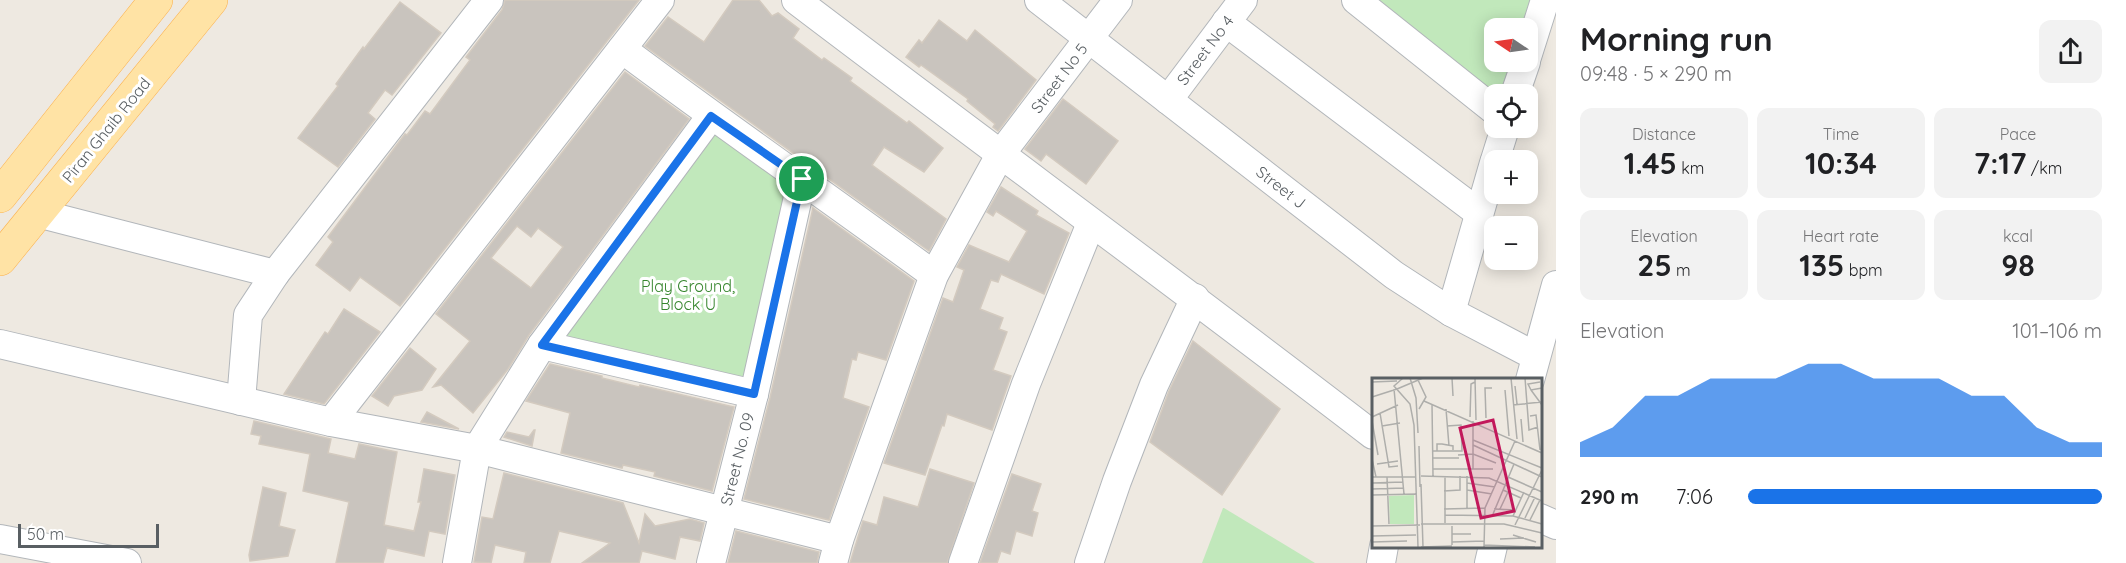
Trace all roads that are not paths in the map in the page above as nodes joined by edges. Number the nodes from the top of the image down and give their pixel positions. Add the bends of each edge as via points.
1 (211, 0) edge
2 (489, 0) edge
3 (660, 0) edge
4 (796, 0) edge
5 (1039, 0) edge
6 (1118, 0) edge
7 (1356, 0) edge
8 (1545, 0) edge
9 (150, 7) edge
10 (1234, 11) edge
11 (1538, 22) edge
12 (1089, 39) junction
13 (179, 40) junction
14 (622, 49) junction
15 (1168, 99) junction
16 (1484, 102) edge
17 (711, 116) junction
18 (1000, 155) junction
19 (802, 179) junction
20 (0, 196) edge
21 (1484, 196) edge
22 (37, 213) junction
23 (1479, 213) junction
24 (1091, 223) junction
25 (0, 259) edge
26 (275, 274) junction
27 (934, 275) junction
28 (1556, 285) edge
29 (1195, 298) junction
30 (1450, 312) junction
31 (0, 344) edge
32 (542, 345) junction
33 (1533, 368) edge
34 (754, 394) junction
35 (241, 401) junction
36 (331, 422) junction
37 (1372, 434) edge
38 (477, 449) junction
39 (724, 511) junction
40 (1541, 519) edge
41 (1556, 525) edge
42 (0, 539) edge
43 (1384, 548) edge
44 (1493, 548) edge
45 (836, 552) edge
46 (127, 563) edge
47 (457, 563) edge
48 (711, 563) edge
49 (963, 563) edge
50 (1089, 563) edge
51 (1381, 563) edge
52 (1490, 563) edge

1 - 13 main road, Piran Ghaib Road
2 - 26 street
3 - 14 street
4 - 18 street
5 - 12 street, Street J
6 - 12 street, Street No 5
7 - 16 street
8 - 11 street
9 - 13 main road
9 - 20 main road
10 - 15 street, Street No 4
10 - 23 street
12 - 15 street, Street J
12 - 18 street, Street No 5
13 - 22 main road, Piran Ghaib Road
14 - 17 street
14 - 36 street
15 - 30 street, Street J via 1394,275
17 - 19 street
17 - 32 street
18 - 24 street
18 - 27 street, Street No 5
19 - 27 street
19 - 34 street, Street No. 09
21 - 23 street
22 - 25 main road, Piran Ghaib Road
22 - 26 street
23 - 30 street
24 - 29 street
24 - 49 street via 1026,384
26 - 35 street via 248,315
27 - 45 street, Street No 5
28 - 33 street
29 - 37 street
29 - 50 street via 1154,385
30 - 33 street, Street J
31 - 35 street
32 - 34 street
32 - 38 street
34 - 39 street, Street No. 09
35 - 36 street
36 - 38 street
38 - 39 street
38 - 47 street
39 - 45 street
39 - 48 street, Street No. 09
40 - 41 street
42 - 46 street
43 - 51 street
44 - 52 street

